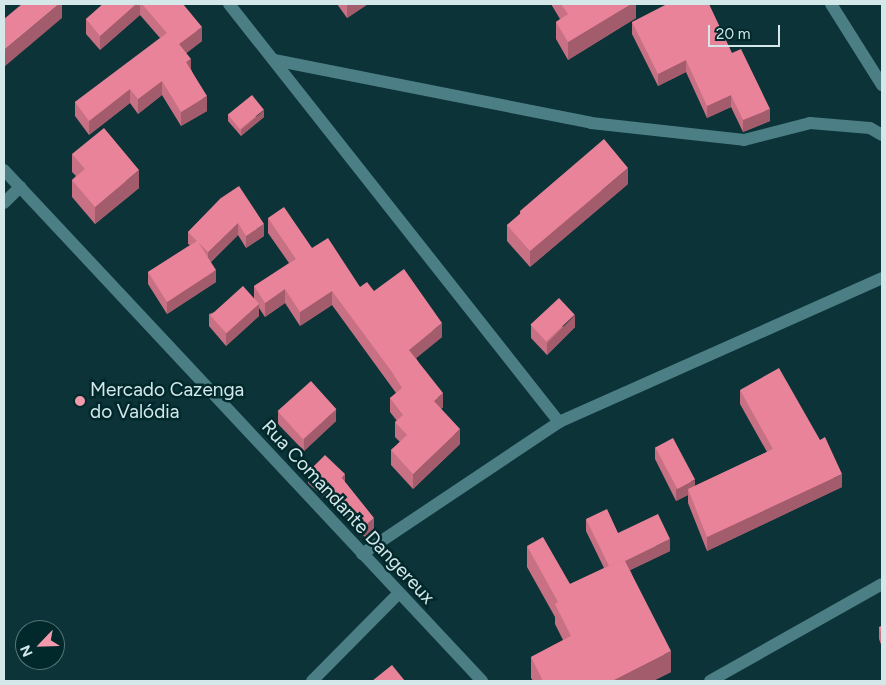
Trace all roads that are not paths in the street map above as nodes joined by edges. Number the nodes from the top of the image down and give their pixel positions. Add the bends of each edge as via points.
1 (229, 4) edge
2 (831, 4) edge
3 (274, 60) junction
4 (882, 85) edge
5 (882, 135) edge
6 (4, 170) edge
7 (20, 187) junction
8 (4, 203) edge
9 (882, 278) edge
10 (559, 422) junction
11 (362, 554) junction
12 (882, 584) edge
13 (398, 594) junction
14 (312, 681) edge
15 (482, 681) edge
16 (710, 681) edge

1 - 3 street
2 - 4 street
3 - 5 street via 591,124 744,140 810,123 870,128
3 - 10 street
6 - 7 street, Rua Comandante Dangereux
7 - 8 street
7 - 11 street, Rua Comandante Dangereux
9 - 10 street
10 - 11 street
11 - 13 street, Rua Comandante Dangereux
12 - 16 street
13 - 14 street
13 - 15 street, Rua Comandante Dangereux

